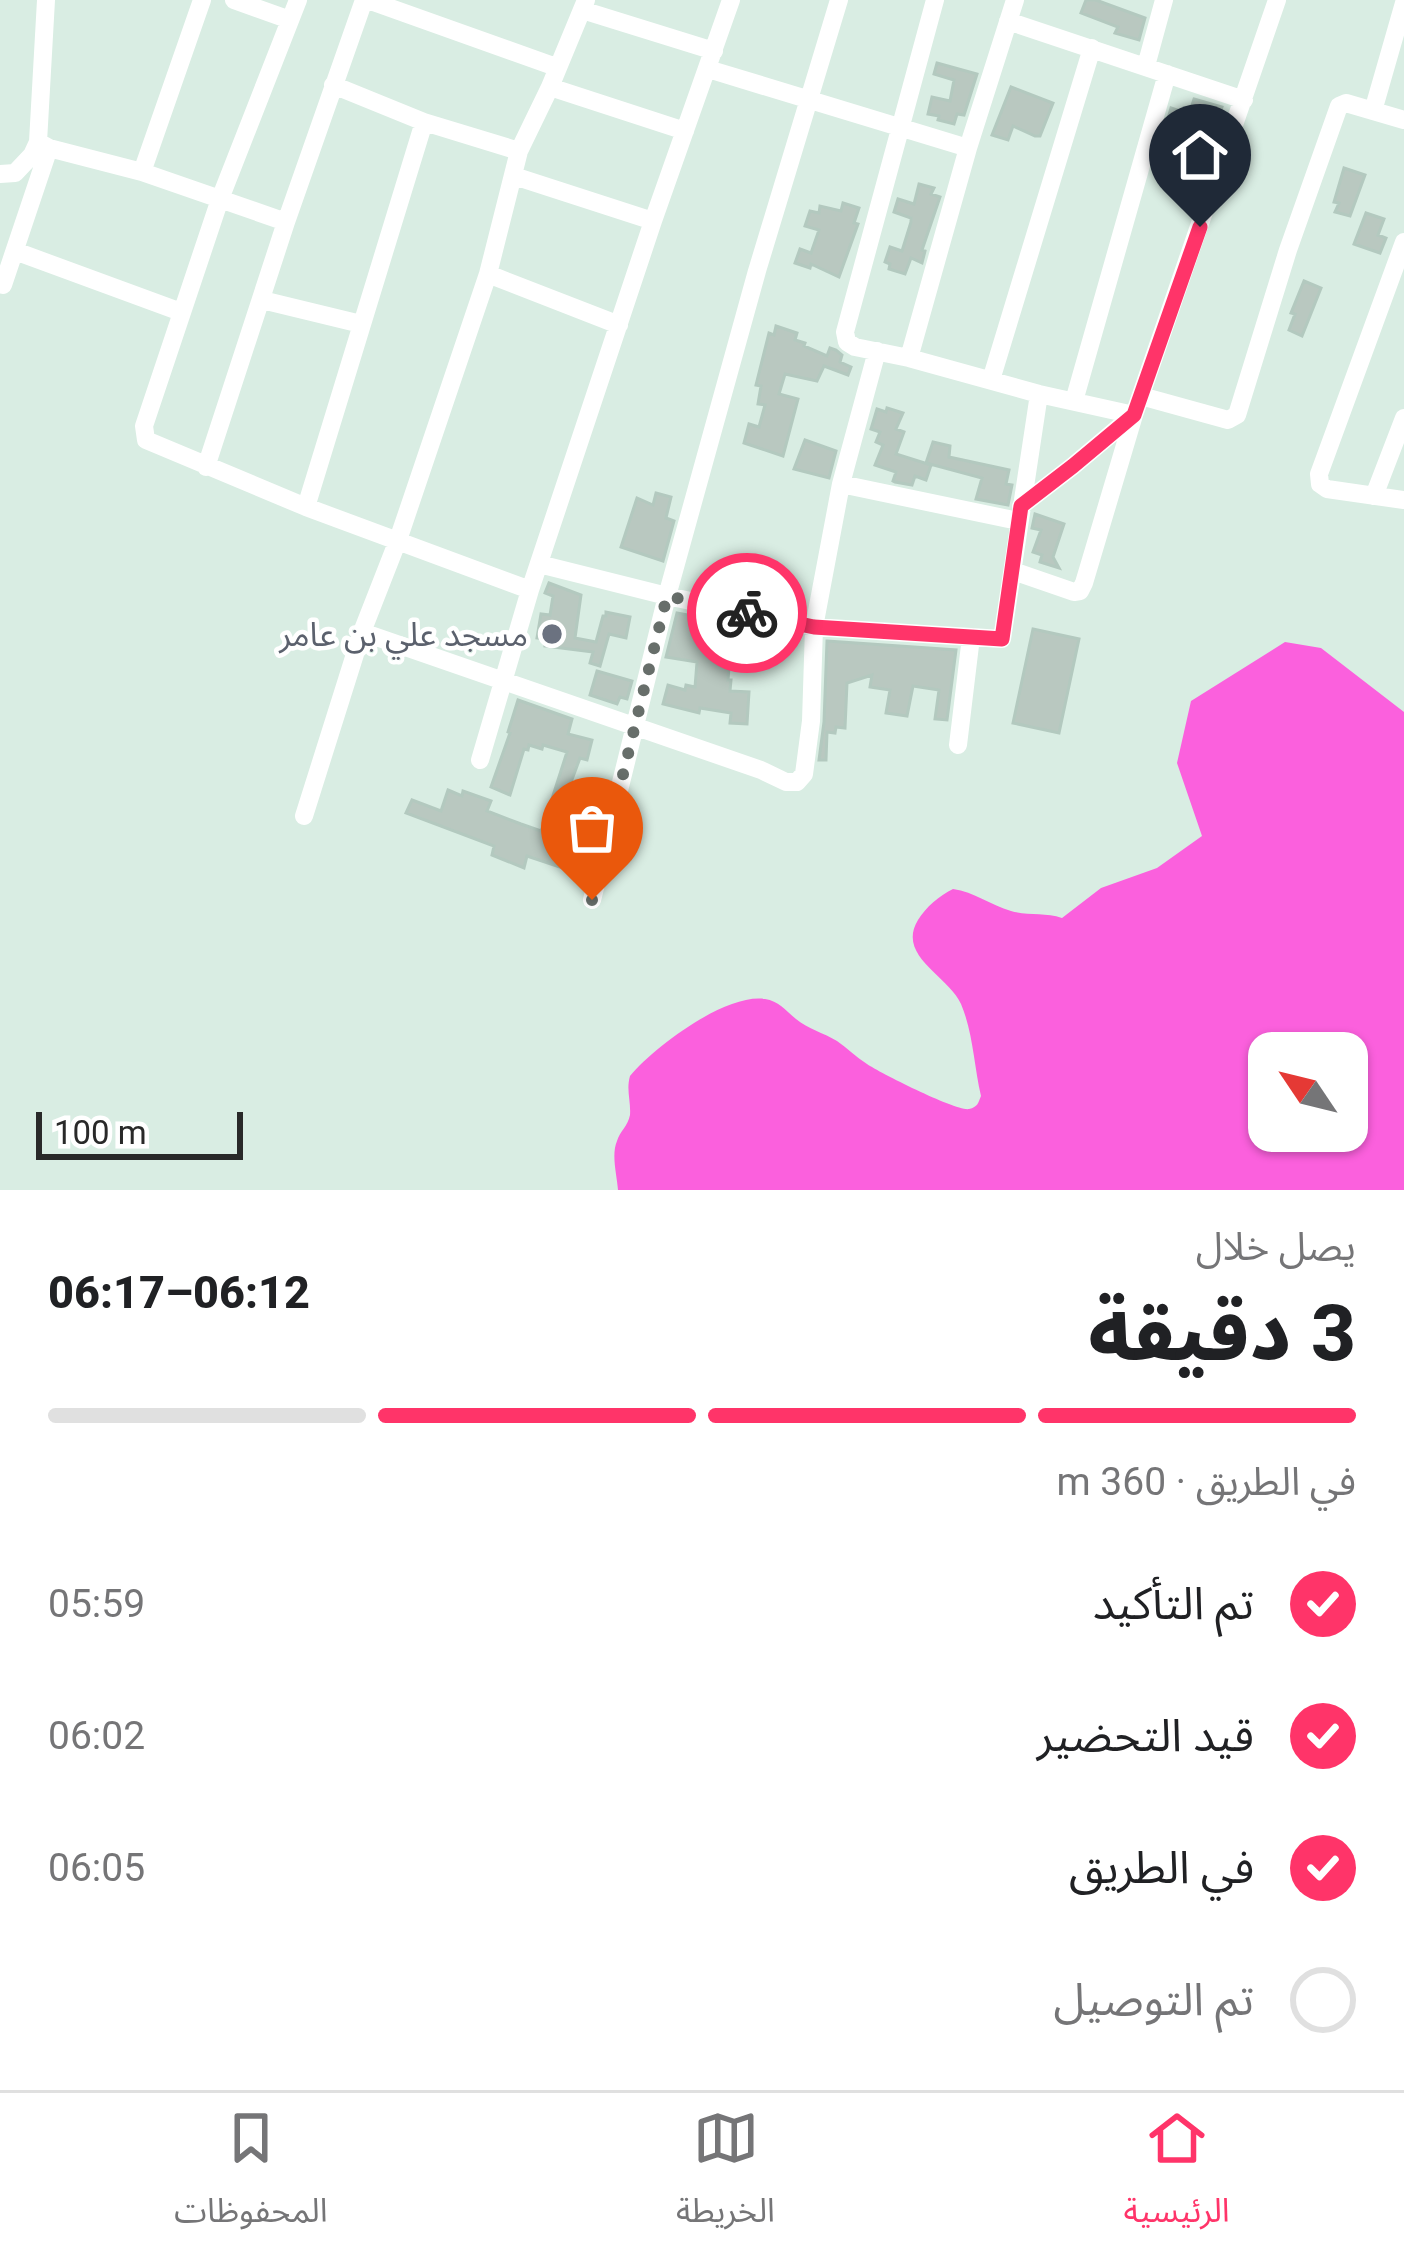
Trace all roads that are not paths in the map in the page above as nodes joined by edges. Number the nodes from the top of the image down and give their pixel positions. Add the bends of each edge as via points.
1 (22, 0) edge
2 (202, 0) edge
3 (234, 0) edge
4 (298, 0) edge
5 (366, 0) edge
6 (731, 0) edge
7 (838, 0) edge
8 (935, 0) edge
9 (1016, 0) edge
10 (1164, 0) edge
11 (1277, 0) edge
12 (46, 3) edge
13 (1404, 3) edge
14 (584, 5) edge
15 (290, 20) junction
16 (1008, 21) junction
17 (1092, 48) junction
18 (711, 60) junction
19 (1146, 66) junction
20 (1167, 74) junction
21 (553, 77) junction
22 (333, 85) junction
23 (809, 98) junction
24 (1244, 100) junction
25 (1373, 111) junction
26 (1404, 120) edge
27 (424, 122) junction
28 (902, 127) junction
29 (685, 131) junction
30 (44, 145) junction
31 (968, 148) junction
32 (519, 151) junction
33 (142, 172) junction
34 (0, 174) edge
35 (514, 176) junction
36 (220, 199) junction
37 (653, 220) junction
38 (286, 222) junction
39 (1404, 242) edge
40 (15, 250) junction
41 (488, 274) junction
42 (3, 285) dead end
43 (262, 300) junction
44 (182, 312) junction
45 (361, 324) junction
46 (619, 325) junction
47 (878, 351) junction
48 (909, 358) junction
49 (991, 380) junction
50 (1039, 394) junction
51 (1141, 396) junction
52 (1074, 400) junction
53 (1134, 415) junction
54 (1404, 418) edge
55 (206, 467) junction
56 (841, 484) junction
57 (1374, 496) junction
58 (1404, 500) edge
59 (306, 507) junction
60 (1019, 513) junction
61 (398, 540) junction
62 (539, 564) junction
63 (1013, 571) junction
64 (530, 590) junction
65 (667, 596) junction
66 (814, 627) junction
67 (362, 632) junction
68 (970, 637) junction
69 (504, 682) junction
70 (636, 728) junction
71 (958, 745) dead end
72 (480, 760) dead end
73 (304, 816) dead end
74 (592, 900) dead end

1 - 12 street
2 - 33 street
3 - 15 street
4 - 15 street
5 - 21 street
5 - 22 street
6 - 18 street
7 - 23 street
8 - 28 street
9 - 16 street
10 - 19 street
11 - 24 street
12 - 30 street
13 - 25 street
14 - 18 street
14 - 21 street
15 - 36 street
16 - 17 street
16 - 31 street
17 - 19 street
17 - 49 street
18 - 23 street
18 - 29 street
19 - 20 street
20 - 24 street
20 - 52 street
21 - 29 street
21 - 32 street
22 - 27 street
22 - 38 street
23 - 28 street
23 - 65 street
24 - 51 street
25 - 26 street
25 - 51 street via 1339,106 1237,416
27 - 32 street
27 - 45 street
28 - 31 street
28 - 47 street via 845,332 855,347
29 - 37 street
30 - 33 street
30 - 34 street via 14,173
30 - 40 street
31 - 48 street
32 - 35 street
33 - 36 street
35 - 37 street
35 - 41 street
36 - 38 street
36 - 44 street
37 - 46 street
38 - 43 street
39 - 57 street via 1318,474 1328,489
40 - 42 street
40 - 44 street
41 - 46 street
41 - 61 street
43 - 45 street
43 - 55 street
44 - 55 street via 144,434
45 - 59 street
46 - 62 street
47 - 48 street
47 - 56 street
48 - 49 street
49 - 50 street
50 - 52 street
50 - 60 street
51 - 53 street
52 - 53 street
53 - 60 street
53 - 63 street via 1080,591
54 - 57 street
55 - 59 street
56 - 60 street
56 - 66 street
57 - 58 street
59 - 61 street
60 - 63 street
61 - 64 street
61 - 67 street
62 - 64 street
62 - 65 street
63 - 68 street via 1002,639
64 - 69 street
65 - 66 street
65 - 70 street
66 - 68 street
66 - 70 street via 811,721 797,782
67 - 69 street
67 - 73 street
68 - 71 street
69 - 70 street
69 - 72 street
70 - 74 street

